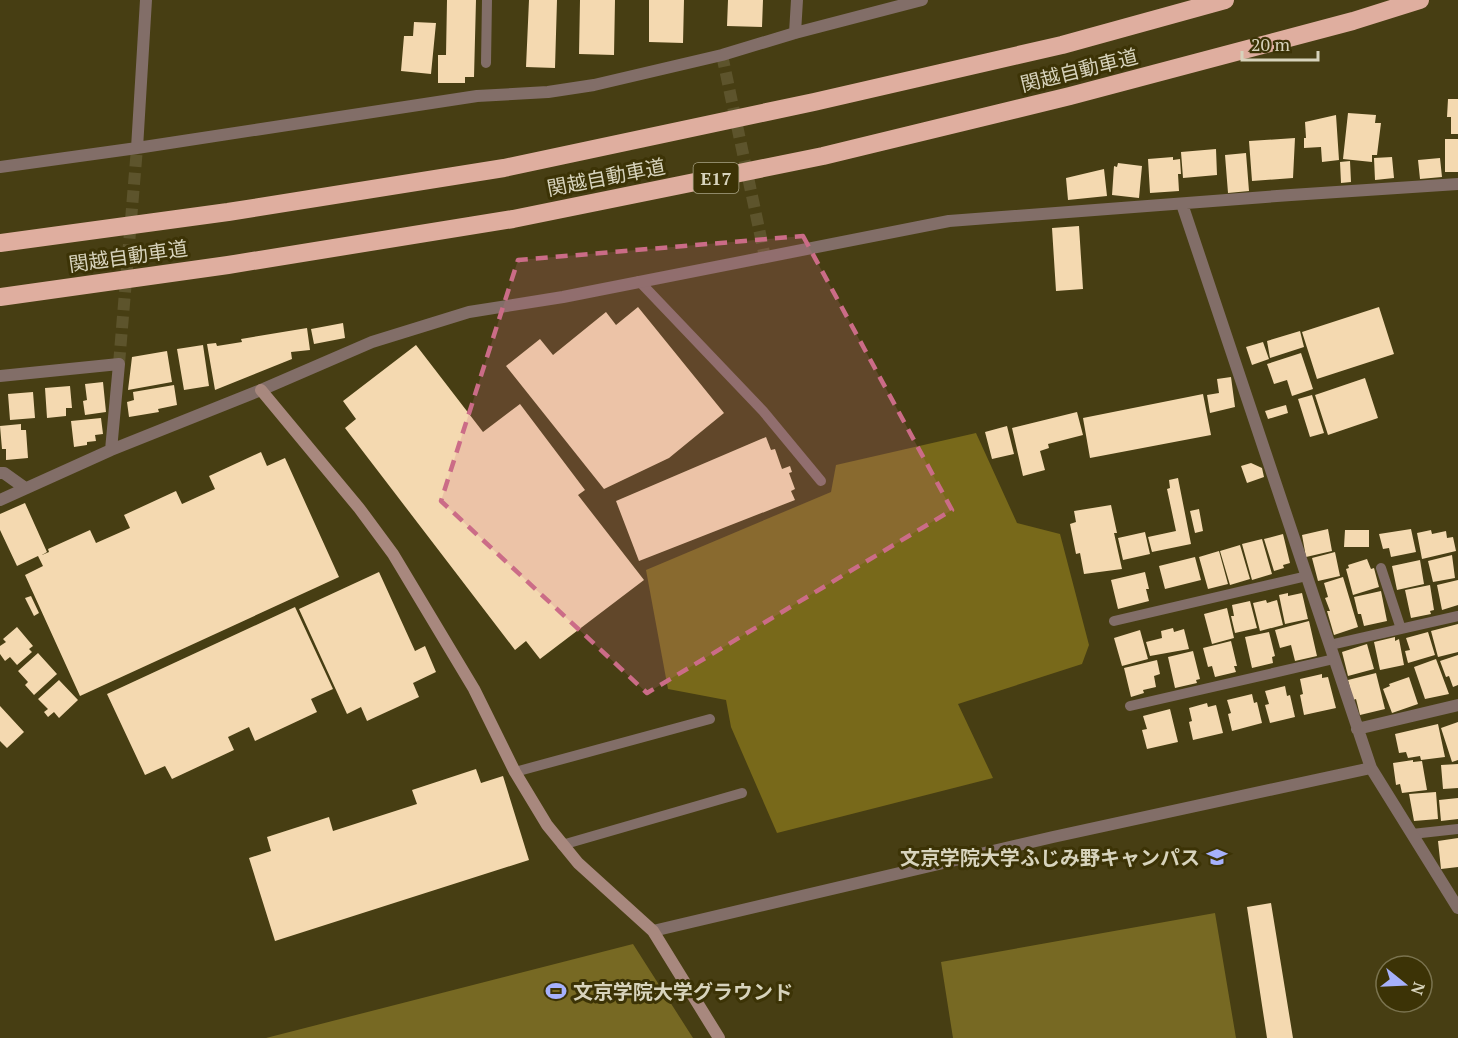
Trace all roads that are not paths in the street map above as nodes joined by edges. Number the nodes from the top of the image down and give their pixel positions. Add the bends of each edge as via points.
1 (146, 0) edge
2 (487, 0) edge
3 (797, 0) edge
4 (922, 0) edge
5 (1225, 0) edge
6 (1420, 0) edge
7 (795, 33) junction
8 (486, 63) dead end
9 (137, 148) junction
10 (0, 167) edge
11 (1458, 184) edge
12 (1182, 204) junction
13 (0, 243) edge
14 (639, 281) junction
15 (0, 297) edge
16 (0, 376) edge
17 (261, 390) junction
18 (111, 450) junction
19 (0, 473) edge
20 (821, 481) dead end
21 (25, 488) junction
22 (0, 500) edge
23 (1381, 568) dead end
24 (1307, 576) junction
25 (1458, 616) edge
26 (1114, 621) dead end
27 (1401, 629) junction
28 (1330, 645) junction
29 (1334, 659) junction
30 (1130, 705) dead end
31 (1458, 705) edge
32 (710, 719) dead end
33 (1357, 729) junction
34 (1371, 768) junction
35 (515, 772) junction
36 (742, 793) dead end
37 (1458, 829) edge
38 (1412, 834) junction
39 (562, 846) junction
40 (1458, 908) edge
41 (653, 931) junction
42 (719, 1038) edge

1 - 9 street
2 - 8 lane
3 - 7 street
4 - 7 street
5 - 13 highway, 関越自動車道 via 1062,45 504,168
6 - 15 highway, 関越自動車道 / E17 via 1070,96 823,156 513,219
7 - 9 street via 722,55 594,85 477,96
9 - 10 street
11 - 12 street
12 - 14 street via 949,221
12 - 24 street
14 - 17 street via 469,312 372,342
14 - 20 lane via 763,411
16 - 18 street via 119,364
17 - 18 street
17 - 35 street via 393,554 474,689
18 - 21 street
19 - 21 street
21 - 22 street
23 - 27 lane
24 - 26 lane
24 - 28 street
25 - 27 lane
27 - 28 lane
28 - 29 street
29 - 30 lane
29 - 33 street
31 - 33 street
32 - 35 lane
33 - 34 street
34 - 38 street
34 - 41 street via 1053,837
35 - 39 street
36 - 39 lane
37 - 38 lane
38 - 40 street
39 - 41 street
41 - 42 street

